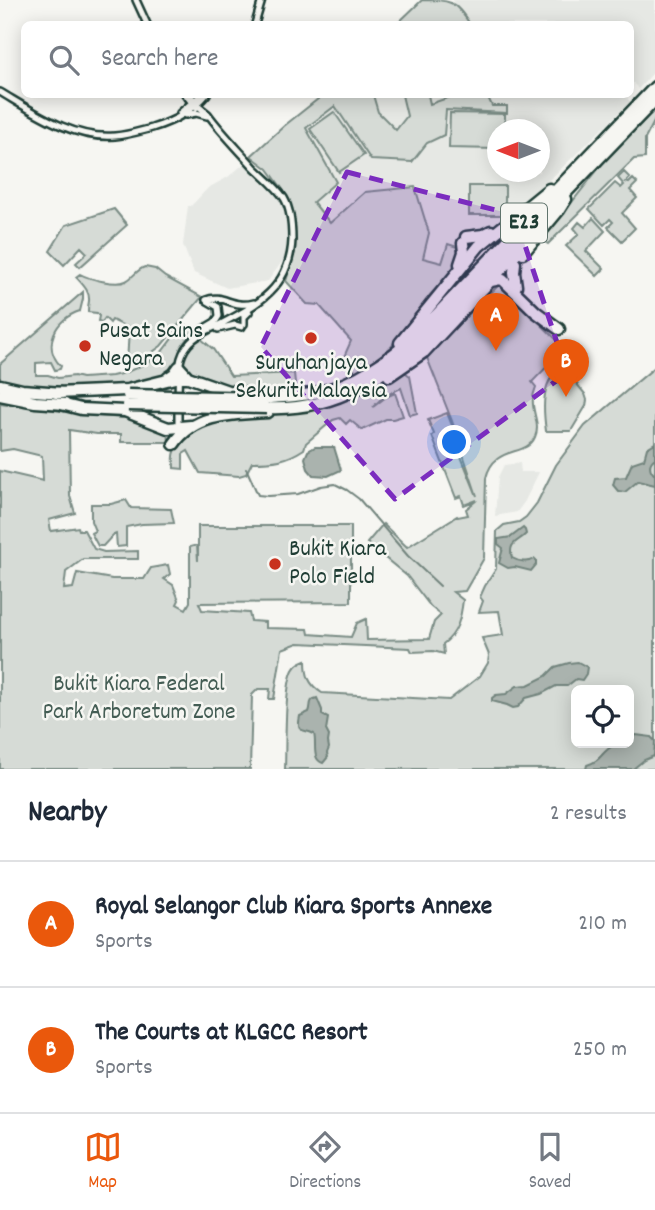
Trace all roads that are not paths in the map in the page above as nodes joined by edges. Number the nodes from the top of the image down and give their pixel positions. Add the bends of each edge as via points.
1 (262, 0) edge
2 (137, 2) edge
3 (146, 21) edge
4 (256, 21) edge
5 (655, 87) edge
6 (0, 92) edge
7 (206, 98) edge
8 (191, 100) edge
9 (655, 100) edge
10 (178, 116) junction
11 (209, 117) junction
12 (582, 162) junction
13 (594, 164) junction
14 (566, 199) junction
15 (501, 227) junction
16 (515, 263) junction
17 (457, 271) junction
18 (505, 275) dead end
19 (491, 281) junction
20 (516, 286) dead end
21 (259, 303) junction
22 (240, 314) junction
23 (242, 324) junction
24 (212, 328) junction
25 (559, 329) dead end
26 (187, 346) junction
27 (378, 364) junction
28 (182, 373) junction
29 (0, 385) edge
30 (367, 385) junction
31 (56, 393) junction
32 (0, 395) edge
33 (301, 396) junction
34 (128, 400) junction
35 (61, 404) junction
36 (271, 405) junction
37 (191, 426) junction
38 (173, 428) junction

1 - 4 street
2 - 3 street
5 - 12 highway, E23
6 - 10 street via 44,117 91,135 136,132
7 - 11 street
8 - 10 street
8 - 10 street via 183,104
8 - 11 street
9 - 13 highway, E23
10 - 11 street via 196,113
11 - 21 street via 285,200 292,225 285,270
12 - 15 highway
12 - 27 highway, E23 via 418,334
13 - 14 highway
13 - 30 highway, E23 via 433,331
14 - 16 highway
14 - 19 highway
15 - 17 highway
15 - 17 highway via 464,240 464,256
16 - 18 highway
16 - 20 highway
17 - 27 highway via 409,333
19 - 25 highway via 503,280
19 - 30 highway via 424,352
21 - 22 street
21 - 23 street
21 - 26 street via 206,300 215,304 219,316 193,335
22 - 23 street
22 - 24 street
23 - 24 street
24 - 26 street
26 - 28 street
27 - 33 highway, E23 via 348,382
28 - 31 highway via 127,390
28 - 33 highway via 237,393
28 - 38 street
29 - 31 highway, E23
30 - 36 highway, E23 via 330,401
31 - 34 highway, E23
32 - 35 highway, E23
33 - 36 highway, E23
34 - 35 highway, E23
34 - 36 highway, E23, bridge
35 - 38 highway via 125,411
36 - 37 highway via 268,412 224,415
37 - 38 highway
37 - 38 highway via 174,444

